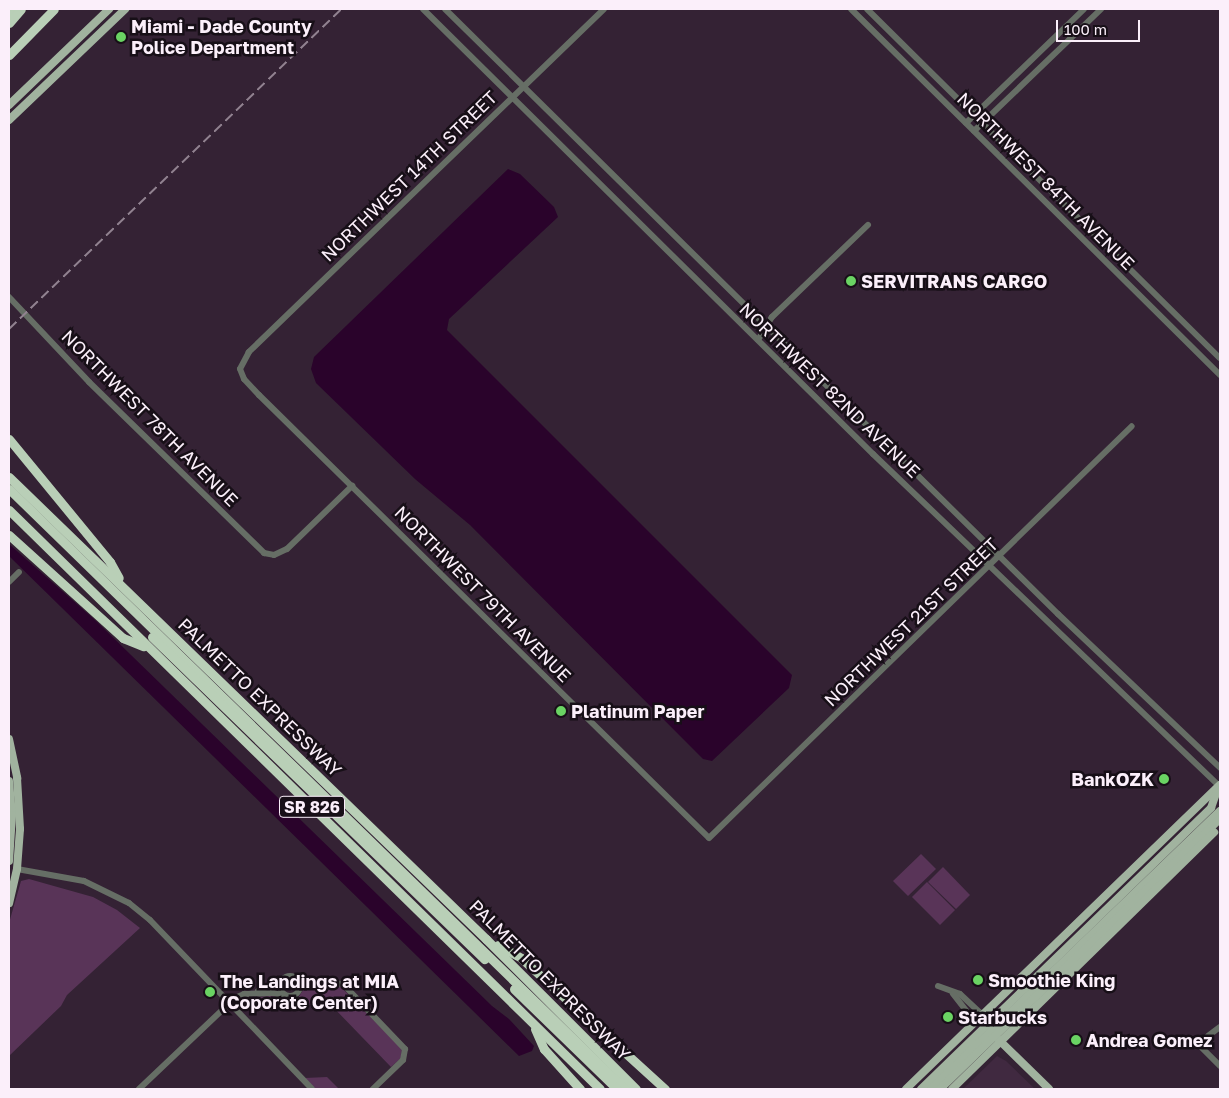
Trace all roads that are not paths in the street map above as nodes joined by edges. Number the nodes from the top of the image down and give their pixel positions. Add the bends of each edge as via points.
1 (13, 9) edge
2 (22, 9) edge
3 (54, 9) edge
4 (109, 9) edge
5 (125, 9) edge
6 (423, 9) edge
7 (446, 9) edge
8 (604, 9) edge
9 (851, 9) edge
10 (867, 9) edge
11 (1084, 9) edge
12 (1101, 9) edge
13 (9, 13) edge
14 (9, 23) edge
15 (9, 55) edge
16 (524, 86) junction
17 (513, 97) junction
18 (9, 105) edge
19 (976, 116) junction
20 (9, 120) edge
21 (966, 123) junction
22 (983, 123) junction
23 (974, 131) junction
24 (868, 225) dead end
25 (9, 297) edge
26 (766, 327) junction
27 (758, 340) junction
28 (1220, 358) edge
29 (240, 369) joint
30 (1220, 375) edge
31 (1132, 426) dead end
32 (9, 439) edge
33 (9, 447) edge
34 (33, 470) junction
35 (9, 476) edge
36 (352, 486) junction
37 (9, 489) edge
38 (9, 497) edge
39 (9, 510) edge
40 (9, 535) edge
41 (1000, 556) junction
42 (989, 566) junction
43 (19, 572) dead end
44 (9, 582) edge
45 (124, 587) junction
46 (148, 648) junction
47 (1121, 673) junction
48 (1111, 683) junction
49 (9, 739) edge
50 (1220, 768) edge
51 (9, 781) edge
52 (1220, 786) edge
53 (1220, 811) edge
54 (1220, 819) edge
55 (1220, 826) edge
56 (709, 838) joint
57 (9, 861) edge
58 (1166, 864) junction
59 (13, 868) edge
60 (1158, 878) junction
61 (9, 903) edge
62 (486, 939) junction
63 (280, 981) junction
64 (299, 981) junction
65 (938, 986) dead end
66 (250, 994) junction
67 (285, 996) junction
68 (228, 1003) junction
69 (978, 1019) junction
70 (533, 1024) junction
71 (1220, 1027) edge
72 (991, 1031) junction
73 (1208, 1036) dead end
74 (1001, 1042) junction
75 (1199, 1045) dead end
76 (1220, 1066) edge
77 (139, 1089) edge
78 (312, 1089) edge
79 (372, 1089) edge
80 (580, 1089) edge
81 (600, 1089) edge
82 (617, 1089) edge
83 (625, 1089) edge
84 (636, 1089) edge
85 (665, 1089) edge
86 (906, 1089) edge
87 (921, 1089) edge
88 (931, 1089) edge
89 (940, 1089) edge
90 (952, 1089) edge
91 (1049, 1089) edge

1 - 13 highway
2 - 14 highway
3 - 15 highway
4 - 18 main road
5 - 20 main road
6 - 17 street, NORTHWEST 82ND AVENUE
7 - 16 street, NORTHWEST 82ND AVENUE
8 - 16 street, NORTHWEST 14TH STREET
9 - 21 street, NORTHWEST 84TH AVENUE
10 - 19 street, NORTHWEST 84TH AVENUE
11 - 19 street
12 - 22 street
16 - 17 street, NORTHWEST 14TH STREET
16 - 26 street, NORTHWEST 82ND AVENUE
17 - 27 street, NORTHWEST 82ND AVENUE
17 - 29 street, NORTHWEST 14TH STREET via 249,352
19 - 21 street
19 - 22 street, NORTHWEST 84TH AVENUE
21 - 23 street, NORTHWEST 84TH AVENUE
22 - 23 street
22 - 28 street, NORTHWEST 84TH AVENUE
23 - 30 street, NORTHWEST 84TH AVENUE
24 - 26 street
25 - 36 street, NORTHWEST 78TH AVENUE via 89,382 264,553 274,555 287,549
26 - 27 street
26 - 41 street, NORTHWEST 82ND AVENUE
27 - 42 street, NORTHWEST 82ND AVENUE
29 - 36 street, NORTHWEST 79TH AVENUE via 248,385
31 - 41 street, NORTHWEST 21ST STREET
32 - 34 highway
33 - 34 highway
34 - 45 highway via 110,562
35 - 45 highway, PALMETTO EXPRESSWAY / SR 826
36 - 56 street, NORTHWEST 79TH AVENUE
37 - 83 highway
38 - 82 highway
39 - 46 highway, SR 826
40 - 46 highway via 122,638
41 - 42 street, NORTHWEST 21ST STREET
41 - 47 street, NORTHWEST 82ND AVENUE
42 - 48 street, NORTHWEST 82ND AVENUE
42 - 56 street, NORTHWEST 21ST STREET
43 - 44 street
45 - 62 highway, PALMETTO EXPRESSWAY / SR 826
46 - 70 highway, SR 826
47 - 48 street
47 - 50 street, NORTHWEST 82ND AVENUE
48 - 52 street, NORTHWEST 82ND AVENUE
49 - 59 main road via 20,804
51 - 57 main road via 12,815
52 - 69 main road
52 - 87 main road via 1211,808
53 - 58 main road
54 - 60 main road
55 - 74 main road
58 - 60 main road
58 - 72 main road
59 - 61 main road
59 - 68 street via 84,881 118,896 150,920
60 - 89 main road
62 - 84 highway, PALMETTO EXPRESSWAY / SR 826
62 - 85 highway via 521,958
63 - 64 street via 289,976
63 - 66 street
63 - 67 street via 280,989
64 - 67 street via 296,994
64 - 79 street via 343,984 405,1049 403,1060
65 - 69 street via 960,994 978,1012
66 - 67 street
66 - 68 street
68 - 77 street
68 - 78 street
69 - 72 main road
69 - 86 main road
70 - 80 highway via 544,1049
70 - 81 highway, SR 826
71 - 73 street
72 - 74 main road
72 - 88 main road
74 - 90 main road
74 - 91 main road
75 - 76 street

